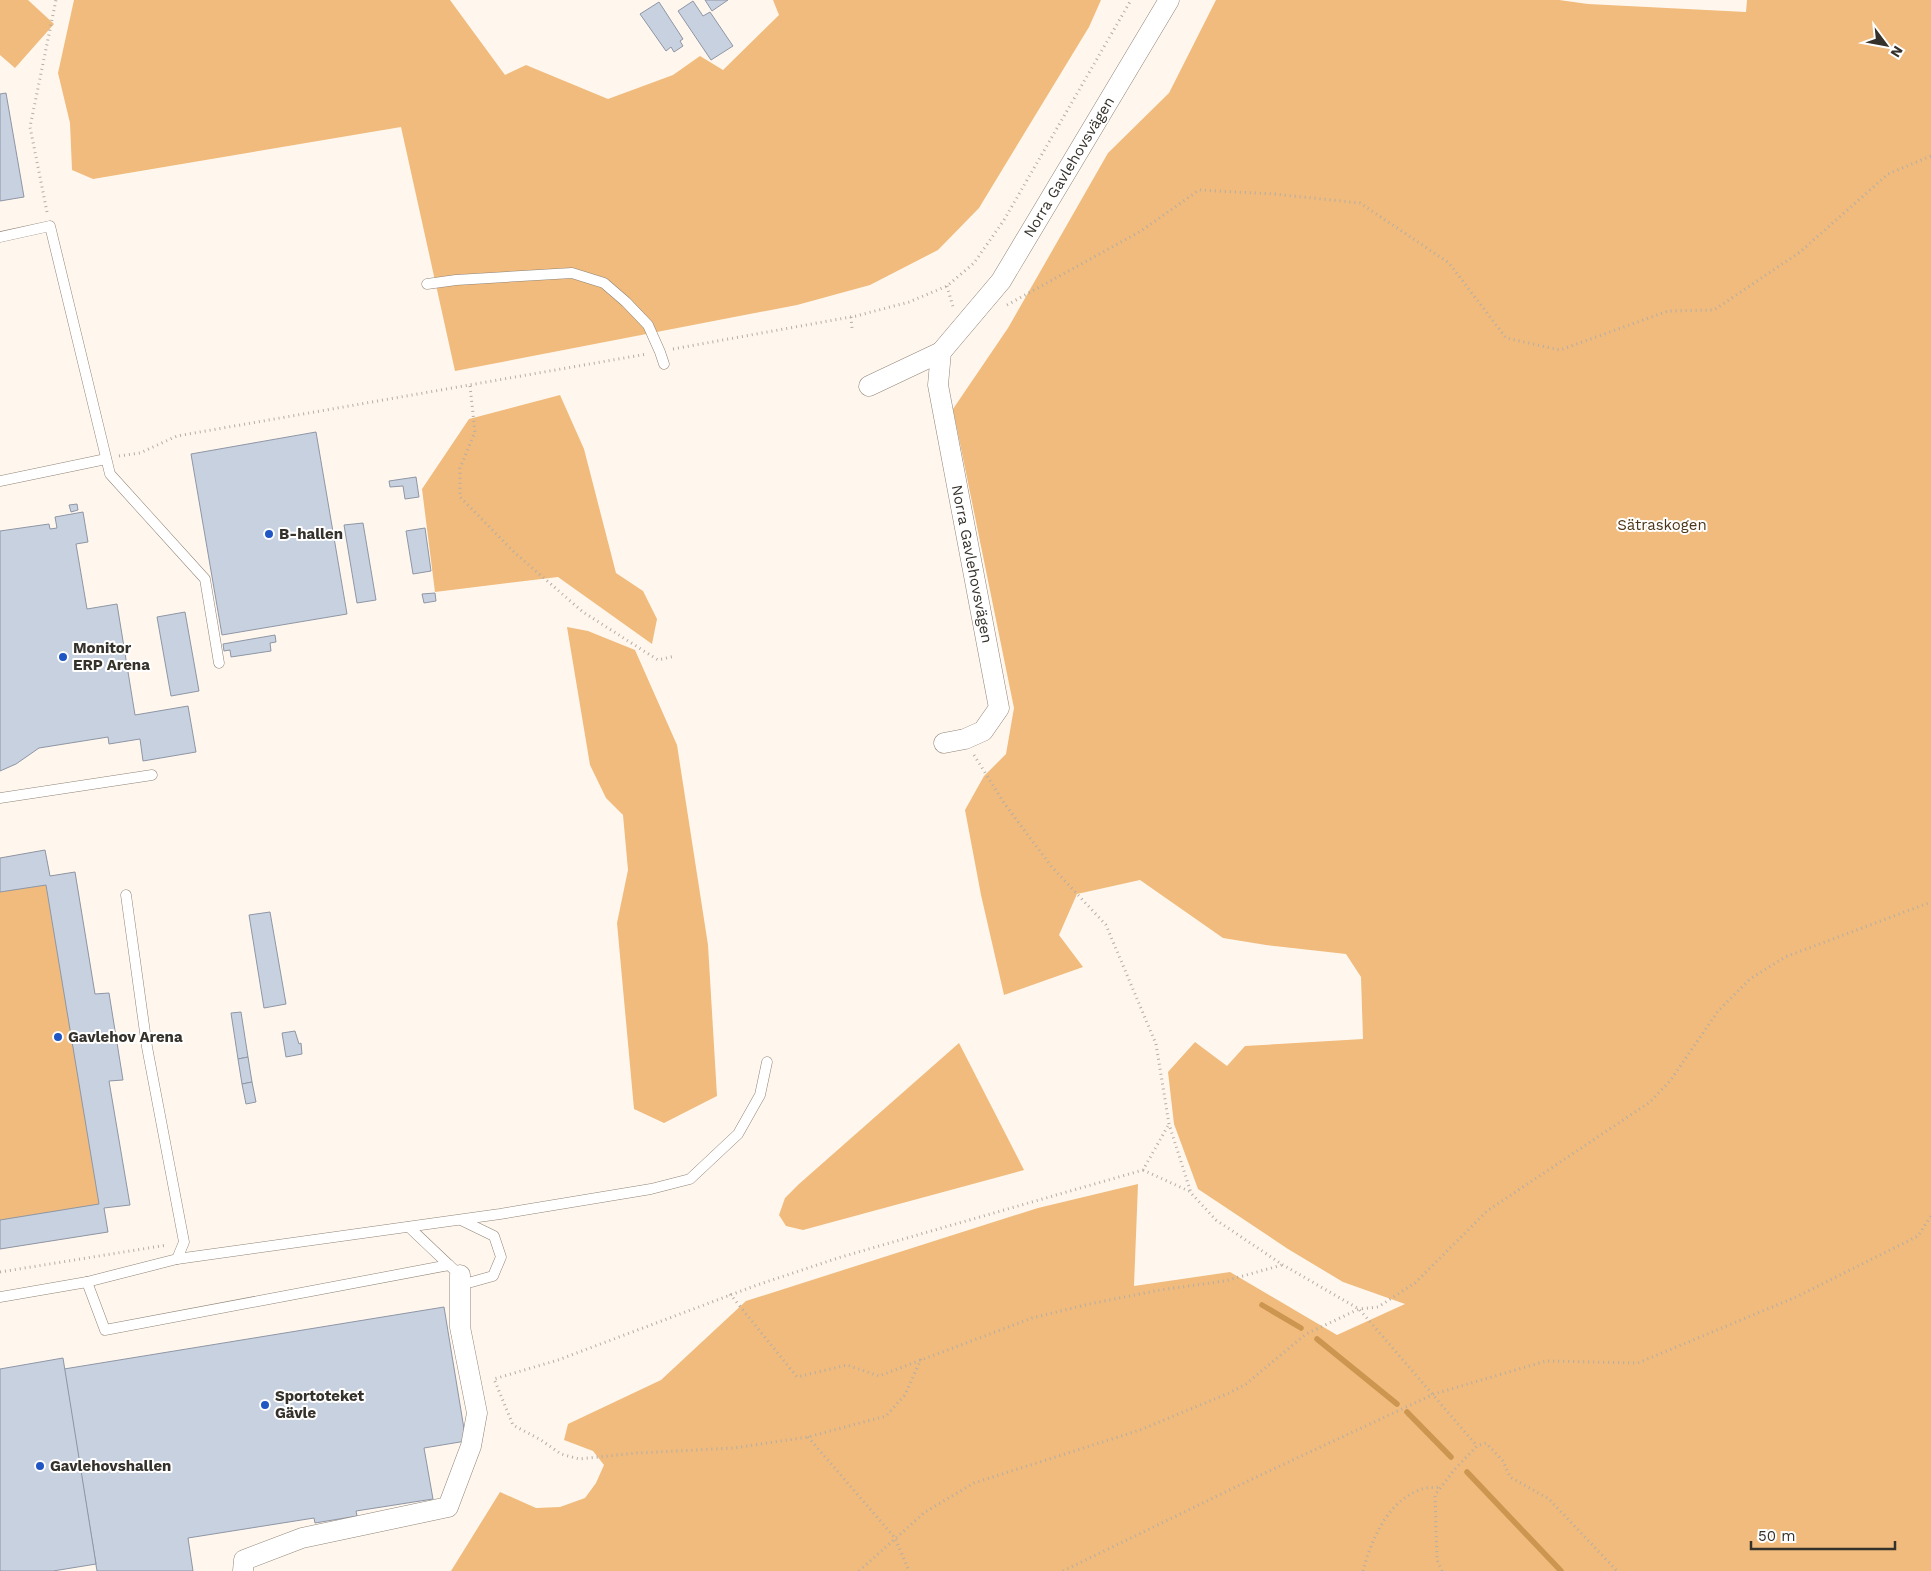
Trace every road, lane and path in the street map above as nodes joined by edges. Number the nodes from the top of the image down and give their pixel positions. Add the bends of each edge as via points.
1 (56, 0) edge
2 (1131, 0) edge
3 (1169, 0) edge
4 (1931, 156) edge
5 (50, 226) junction
6 (0, 237) edge
7 (427, 284) dead end
8 (1001, 308) dead end
9 (851, 317) junction
10 (852, 328) dead end
11 (660, 352) junction
12 (942, 352) junction
13 (664, 364) dead end
14 (470, 386) junction
15 (869, 386) dead end
16 (106, 459) junction
17 (0, 481) edge
18 (675, 656) dead end
19 (219, 663) dead end
20 (965, 739) junction
21 (944, 743) dead end
22 (152, 776) dead end
23 (0, 798) edge
24 (126, 895) dead end
25 (1931, 902) edge
26 (767, 1062) dead end
27 (1169, 1124) junction
28 (1143, 1170) junction
29 (1191, 1193) junction
30 (1931, 1216) edge
31 (460, 1220) junction
32 (409, 1227) junction
33 (184, 1242) junction
34 (177, 1259) junction
35 (1283, 1265) junction
36 (455, 1270) junction
37 (0, 1272) edge
38 (87, 1282) junction
39 (730, 1294) junction
40 (0, 1297) edge
41 (1360, 1309) junction
42 (921, 1359) junction
43 (1434, 1394) junction
44 (808, 1437) junction
45 (1477, 1446) junction
46 (1441, 1487) junction
47 (895, 1538) junction
48 (243, 1571) edge
49 (859, 1571) edge
50 (909, 1571) edge
51 (1063, 1571) edge
52 (1362, 1571) edge
53 (1442, 1571) edge
54 (1617, 1571) edge

1 - 5 path via 30,127
2 - 9 path via 1004,220 974,263 947,286 909,302
3 - 12 street, Norra Gavlehovsvägen via 1001,281
4 - 8 path via 1888,174 1800,252 1714,310 1668,311 1560,350 1506,338 1449,264 1360,203 1274,194 1198,190 1141,231
5 - 6 lane
5 - 16 lane
7 - 11 lane via 572,272 604,283 626,302 648,325
9 - 10 path
9 - 11 path
11 - 13 lane
11 - 14 path
12 - 15 street, Norra Gavlehovsvägen
12 - 20 street, Norra Gavlehovsvägen via 938,386 999,708 983,731
14 - 16 path via 177,436 140,453
14 - 18 path via 476,432 460,468 460,497 515,553 583,612 658,660
16 - 17 lane
16 - 19 lane via 110,474 205,579
20 - 21 street, Norra Gavlehovsvägen
20 - 27 path via 1004,803 1050,866 1106,925 1156,1044
22 - 23 lane
24 - 33 lane via 147,1047
25 - 41 path via 1785,957 1750,979 1718,1010 1670,1081 1650,1102 1487,1211 1415,1283 1378,1308
26 - 31 lane via 760,1095 738,1134 690,1179 651,1189
27 - 28 path
27 - 29 path
28 - 29 path
28 - 39 path via 841,1258
29 - 35 path via 1216,1220
30 - 43 path via 1918,1236 1796,1297 1638,1363 1546,1361
31 - 32 lane
31 - 36 lane via 494,1236 501,1257 493,1276 468,1283
32 - 34 lane
32 - 36 lane
33 - 34 lane
33 - 37 path
34 - 38 lane
35 - 41 path
35 - 42 path via 1225,1281 1160,1290 1032,1318
36 - 38 lane via 105,1330
36 - 48 street via 460,1327 478,1413 471,1446 448,1506 302,1538 244,1560
38 - 40 lane
39 - 42 path via 797,1377 847,1365 879,1376
39 - 44 path via 558,1360 494,1379 513,1425 561,1454 579,1459 734,1448
41 - 43 path
41 - 47 path via 1306,1334 1246,1384 1229,1393 1140,1430 974,1483 925,1512
42 - 44 path via 905,1395 886,1416
43 - 45 path
43 - 51 path
44 - 47 path
45 - 46 path
45 - 54 path via 1486,1443 1503,1461 1510,1477 1549,1499
46 - 52 path via 1422,1489 1402,1501 1382,1523
46 - 53 path via 1435,1495 1437,1560
47 - 49 path
47 - 50 path

